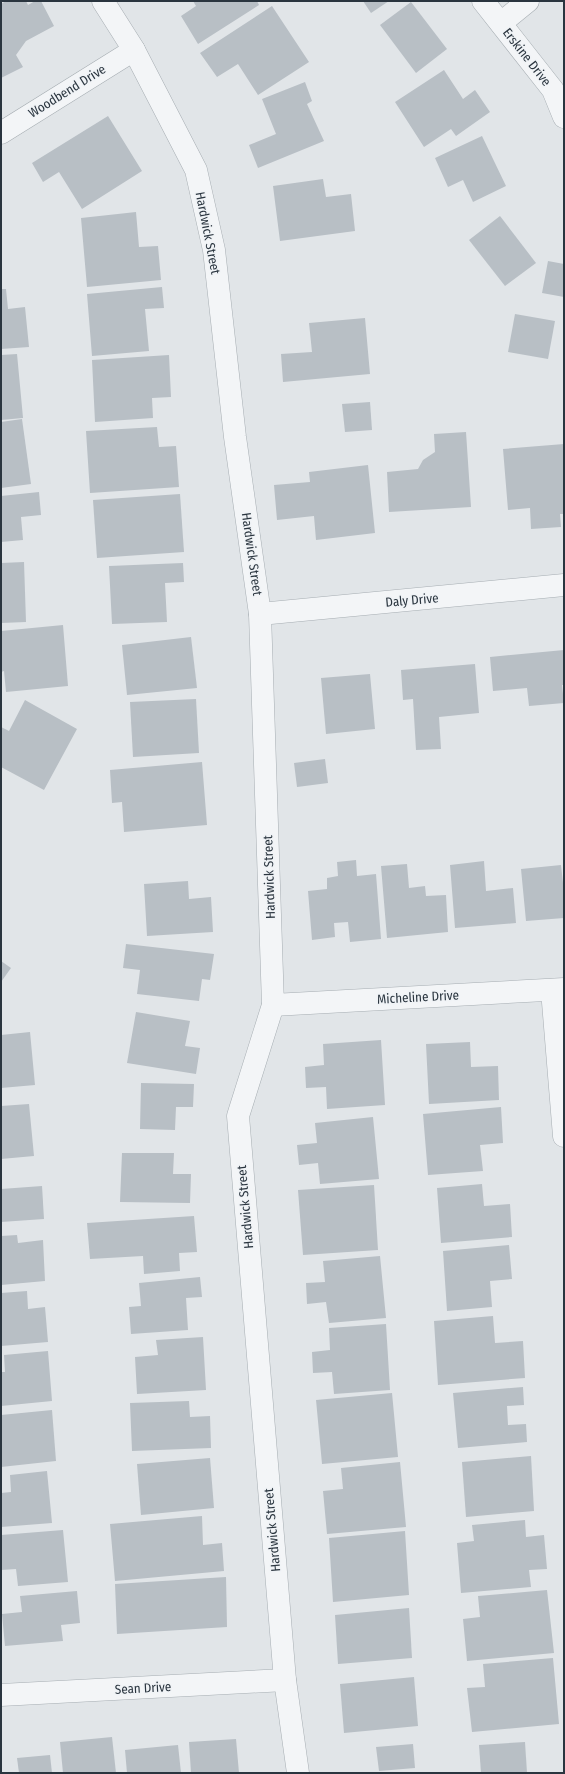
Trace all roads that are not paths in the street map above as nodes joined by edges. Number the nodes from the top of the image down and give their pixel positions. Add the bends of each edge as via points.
1 (103, 1) edge
2 (484, 1) edge
3 (528, 1) edge
4 (501, 23) junction
5 (134, 50) junction
6 (564, 117) edge
7 (1, 133) edge
8 (564, 585) edge
9 (260, 614) junction
10 (558, 990) edge
11 (273, 1005) junction
12 (564, 1136) edge
13 (285, 1680) junction
14 (1, 1695) edge
15 (298, 1773) edge

1 - 5 street, Hardwick Street
2 - 4 street, Erskine Drive
3 - 4 street
4 - 6 street, Erskine Drive via 553,90
5 - 7 street, Woodbend Drive
5 - 9 street, Hardwick Street via 196,170 212,243 235,437
8 - 9 street, Daly Drive
9 - 11 street, Hardwick Street
10 - 11 street, Micheline Drive
10 - 12 street
11 - 13 street, Hardwick Street via 238,1116
13 - 14 street, Sean Drive
13 - 15 street, Hardwick Street

